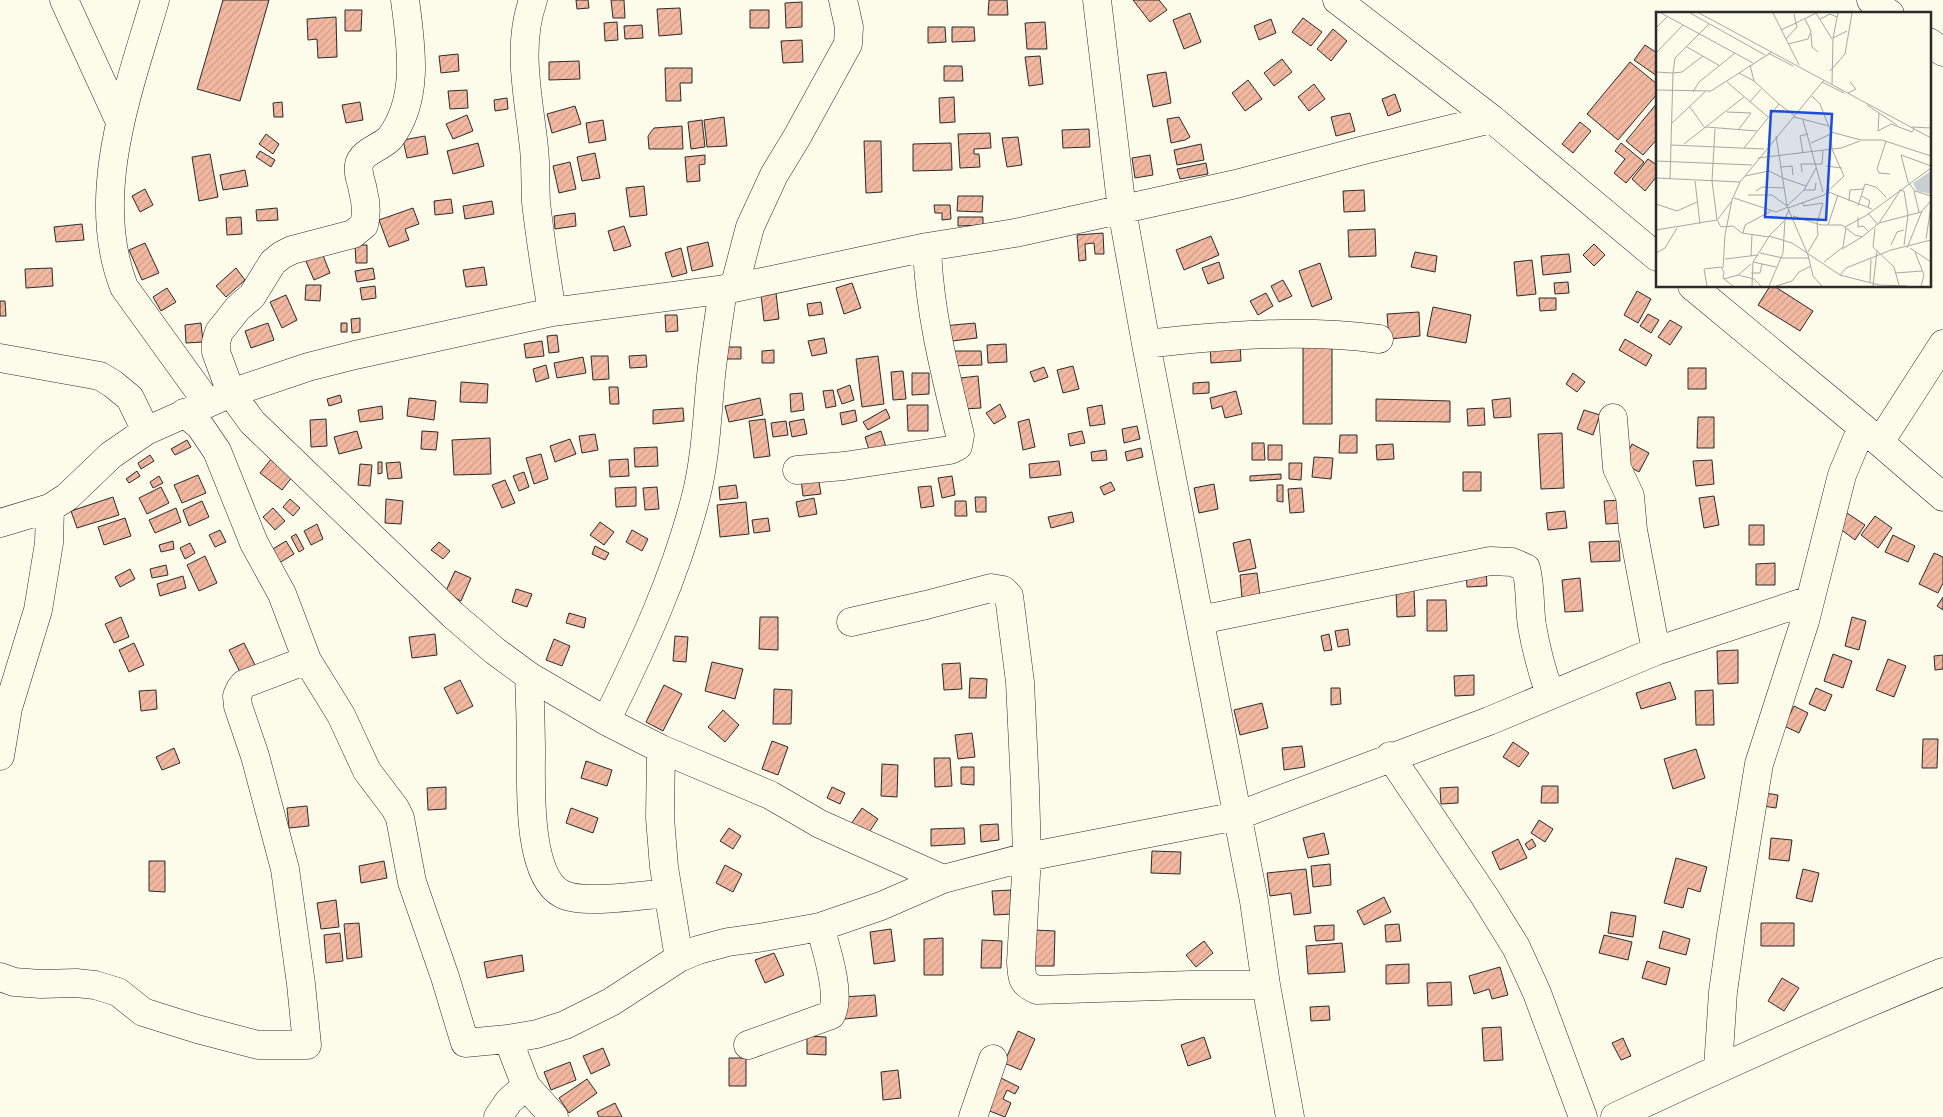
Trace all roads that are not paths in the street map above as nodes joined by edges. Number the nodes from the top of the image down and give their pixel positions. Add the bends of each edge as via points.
1 (64, 0) edge
2 (155, 0) edge
3 (405, 0) edge
4 (533, 0) edge
5 (844, 0) edge
6 (1097, 0) edge
7 (1337, 0) edge
8 (1871, 0) edge
9 (1887, 12) edge
10 (1930, 43) edge
11 (1943, 52) edge
12 (1492, 119) junction
13 (120, 122) junction
14 (1122, 210) junction
15 (927, 247) junction
16 (1656, 256) edge
17 (728, 288) junction
18 (1694, 288) edge
19 (552, 312) junction
20 (1379, 339) dead end
21 (1146, 344) junction
22 (1943, 344) edge
23 (0, 358) edge
24 (207, 403) junction
25 (1613, 418) dead end
26 (146, 431) junction
27 (1871, 434) junction
28 (797, 470) dead end
29 (1943, 497) edge
30 (50, 508) junction
31 (0, 523) edge
32 (1810, 600) junction
33 (1200, 620) junction
34 (851, 622) dead end
35 (1656, 651) junction
36 (307, 660) junction
37 (529, 676) junction
38 (1550, 694) junction
39 (606, 721) junction
40 (661, 749) junction
41 (0, 756) edge
42 (1390, 756) junction
43 (1237, 816) junction
44 (1027, 857) junction
45 (943, 879) junction
46 (668, 893) junction
47 (820, 927) junction
48 (679, 958) junction
49 (1943, 972) edge
50 (0, 977) edge
51 (1266, 985) junction
52 (508, 1040) junction
53 (748, 1045) dead end
54 (993, 1060) dead end
55 (1718, 1068) junction
56 (526, 1086) junction
57 (498, 1117) edge
58 (554, 1117) edge
59 (973, 1117) edge
60 (1290, 1117) edge
61 (1583, 1117) edge
62 (1615, 1117) edge

1 - 13 street
2 - 13 street
3 - 24 street via 412,73 408,98 400,121 389,138 359,163 366,214 364,225 352,234 292,250 273,262 252,296 218,332
4 - 19 street via 524,50 537,208
5 - 17 street via 849,27 848,44 774,174
6 - 14 street
7 - 12 street
8 - 9 street
10 - 11 street
12 - 14 street
12 - 16 street
13 - 24 street via 109,200 118,271 124,287
14 - 15 street via 1015,233
14 - 21 street
15 - 17 street
15 - 28 street via 928,283 938,344 960,435 958,446 854,465
17 - 19 street
17 - 39 street via 711,375 707,437 697,495 679,555 654,618
18 - 27 street
19 - 24 street via 355,354
20 - 21 street via 1268,334
21 - 33 street
22 - 27 street
23 - 26 street via 100,376 130,398
24 - 26 street
24 - 36 street via 200,426 217,451 254,543 282,594
24 - 37 street via 252,422 453,615
25 - 35 street via 1617,468 1630,496 1633,530
26 - 30 street via 111,455
27 - 29 street
27 - 32 street via 1842,475
30 - 31 street
30 - 41 street via 49,543 38,610 8,708
32 - 35 street
32 - 55 street via 1759,764 1723,992
33 - 38 street via 1490,561 1512,562 1526,568 1537,651
33 - 43 street
34 - 44 street via 992,588 1003,590 1009,596 1020,682
35 - 38 street
36 - 50 street via 244,684 237,696 284,868 307,1045 258,1046 242,1042 143,1012 118,992 95,984 41,984 14,982
36 - 52 street via 341,715 367,771 390,799 400,818 412,882 446,977 465,1043
37 - 39 street
37 - 46 street via 533,826 541,866 550,884 574,898
38 - 42 street via 1489,721
39 - 40 street
40 - 45 street via 770,795 820,824
40 - 46 street via 660,818
42 - 43 street via 1328,783
42 - 61 street via 1516,947 1537,993
43 - 44 street
43 - 51 street
44 - 45 street
44 - 51 street via 1020,962 1026,985 1037,990 1192,984
45 - 47 street via 881,906
46 - 48 street
47 - 48 street via 728,942
47 - 53 street via 835,1000 831,1015
48 - 52 street via 588,1015 538,1034
49 - 55 street
51 - 60 street
52 - 56 street
54 - 59 street
55 - 62 street
56 - 57 street via 509,1101
56 - 58 street

